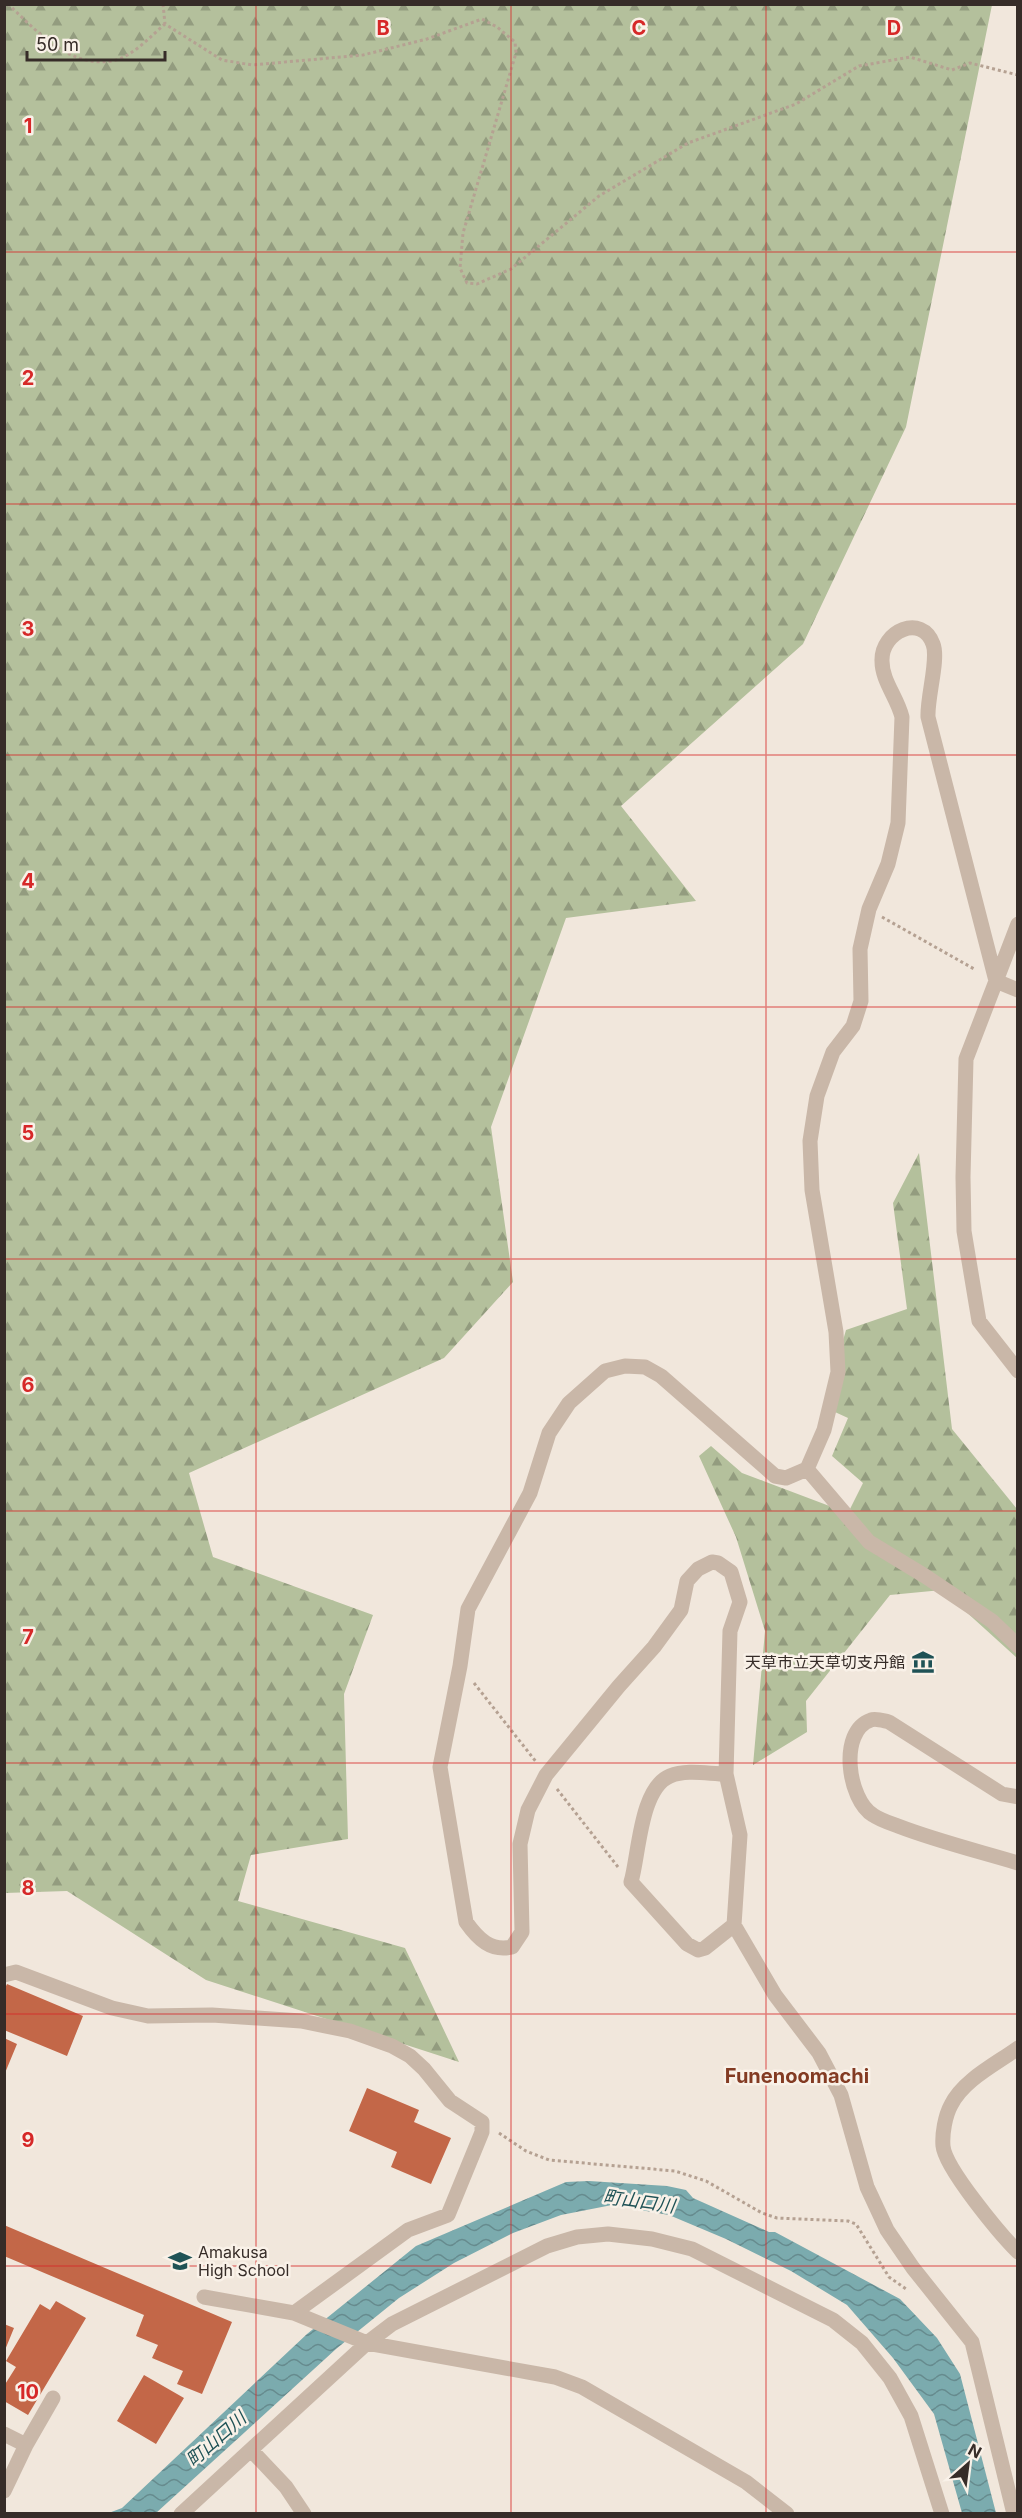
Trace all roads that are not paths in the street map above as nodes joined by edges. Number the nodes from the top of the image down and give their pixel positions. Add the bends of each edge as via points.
1 (1017, 924) edge
2 (996, 981) junction
3 (1017, 990) edge
4 (1017, 1371) edge
5 (807, 1468) junction
6 (1017, 1646) edge
7 (726, 1774) junction
8 (1017, 1797) edge
9 (1017, 1863) edge
10 (734, 1925) junction
11 (4, 1975) edge
12 (1017, 2048) edge
13 (1017, 2252) edge
14 (204, 2297) dead end
15 (298, 2315) junction
16 (363, 2341) junction
17 (53, 2397) dead end
18 (4, 2434) edge
19 (26, 2445) junction
20 (251, 2450) junction
21 (1012, 2478) edge
22 (5, 2490) edge
23 (181, 2514) edge
24 (304, 2514) edge
25 (787, 2514) edge
26 (942, 2514) edge
27 (1014, 2514) edge

1 - 2 street
2 - 3 street
2 - 4 street via 966,1059 964,1231 979,1321
2 - 5 street via 928,717 933,642 917,629 906,628 897,631 883,649 884,675 902,717 898,823 860,949 861,1001 854,1026 833,1052 817,1096 810,1141 812,1190 836,1332 838,1372 824,1430
5 - 6 street via 869,1542 992,1622
5 - 7 street via 786,1478 775,1476 661,1376 645,1367 605,1371 569,1403 549,1433 530,1493 468,1609 440,1767 466,1922 477,1938 501,1949 512,1947 522,1932 520,1844 528,1810 619,1686 681,1610 687,1581 711,1562 731,1572 740,1602 730,1631
7 - 10 street via 740,1835
7 - 10 street via 686,1772 669,1776 658,1786 639,1837 631,1882 687,1944 698,1950
8 - 9 street via 1002,1794 889,1722 873,1719 860,1726 852,1739 850,1765 856,1794 871,1815 915,1833
10 - 21 street via 775,1995 819,2053 836,2084 867,2187 887,2230 972,2342
11 - 15 street via 16,1972 112,2008 147,2016 212,2015 301,2021 350,2031 410,2056 450,2101 482,2122 482,2132 448,2215 408,2230
12 - 13 street via 964,2088 951,2105 943,2147 950,2164
14 - 15 street
15 - 16 street
16 - 20 street
16 - 25 street via 555,2377 582,2387 746,2482
16 - 26 street via 547,2246 577,2237 630,2236 692,2249 833,2320 862,2343 890,2378 911,2416
17 - 19 street
18 - 19 street
19 - 22 street
20 - 23 street
20 - 24 street via 286,2487
21 - 27 street

